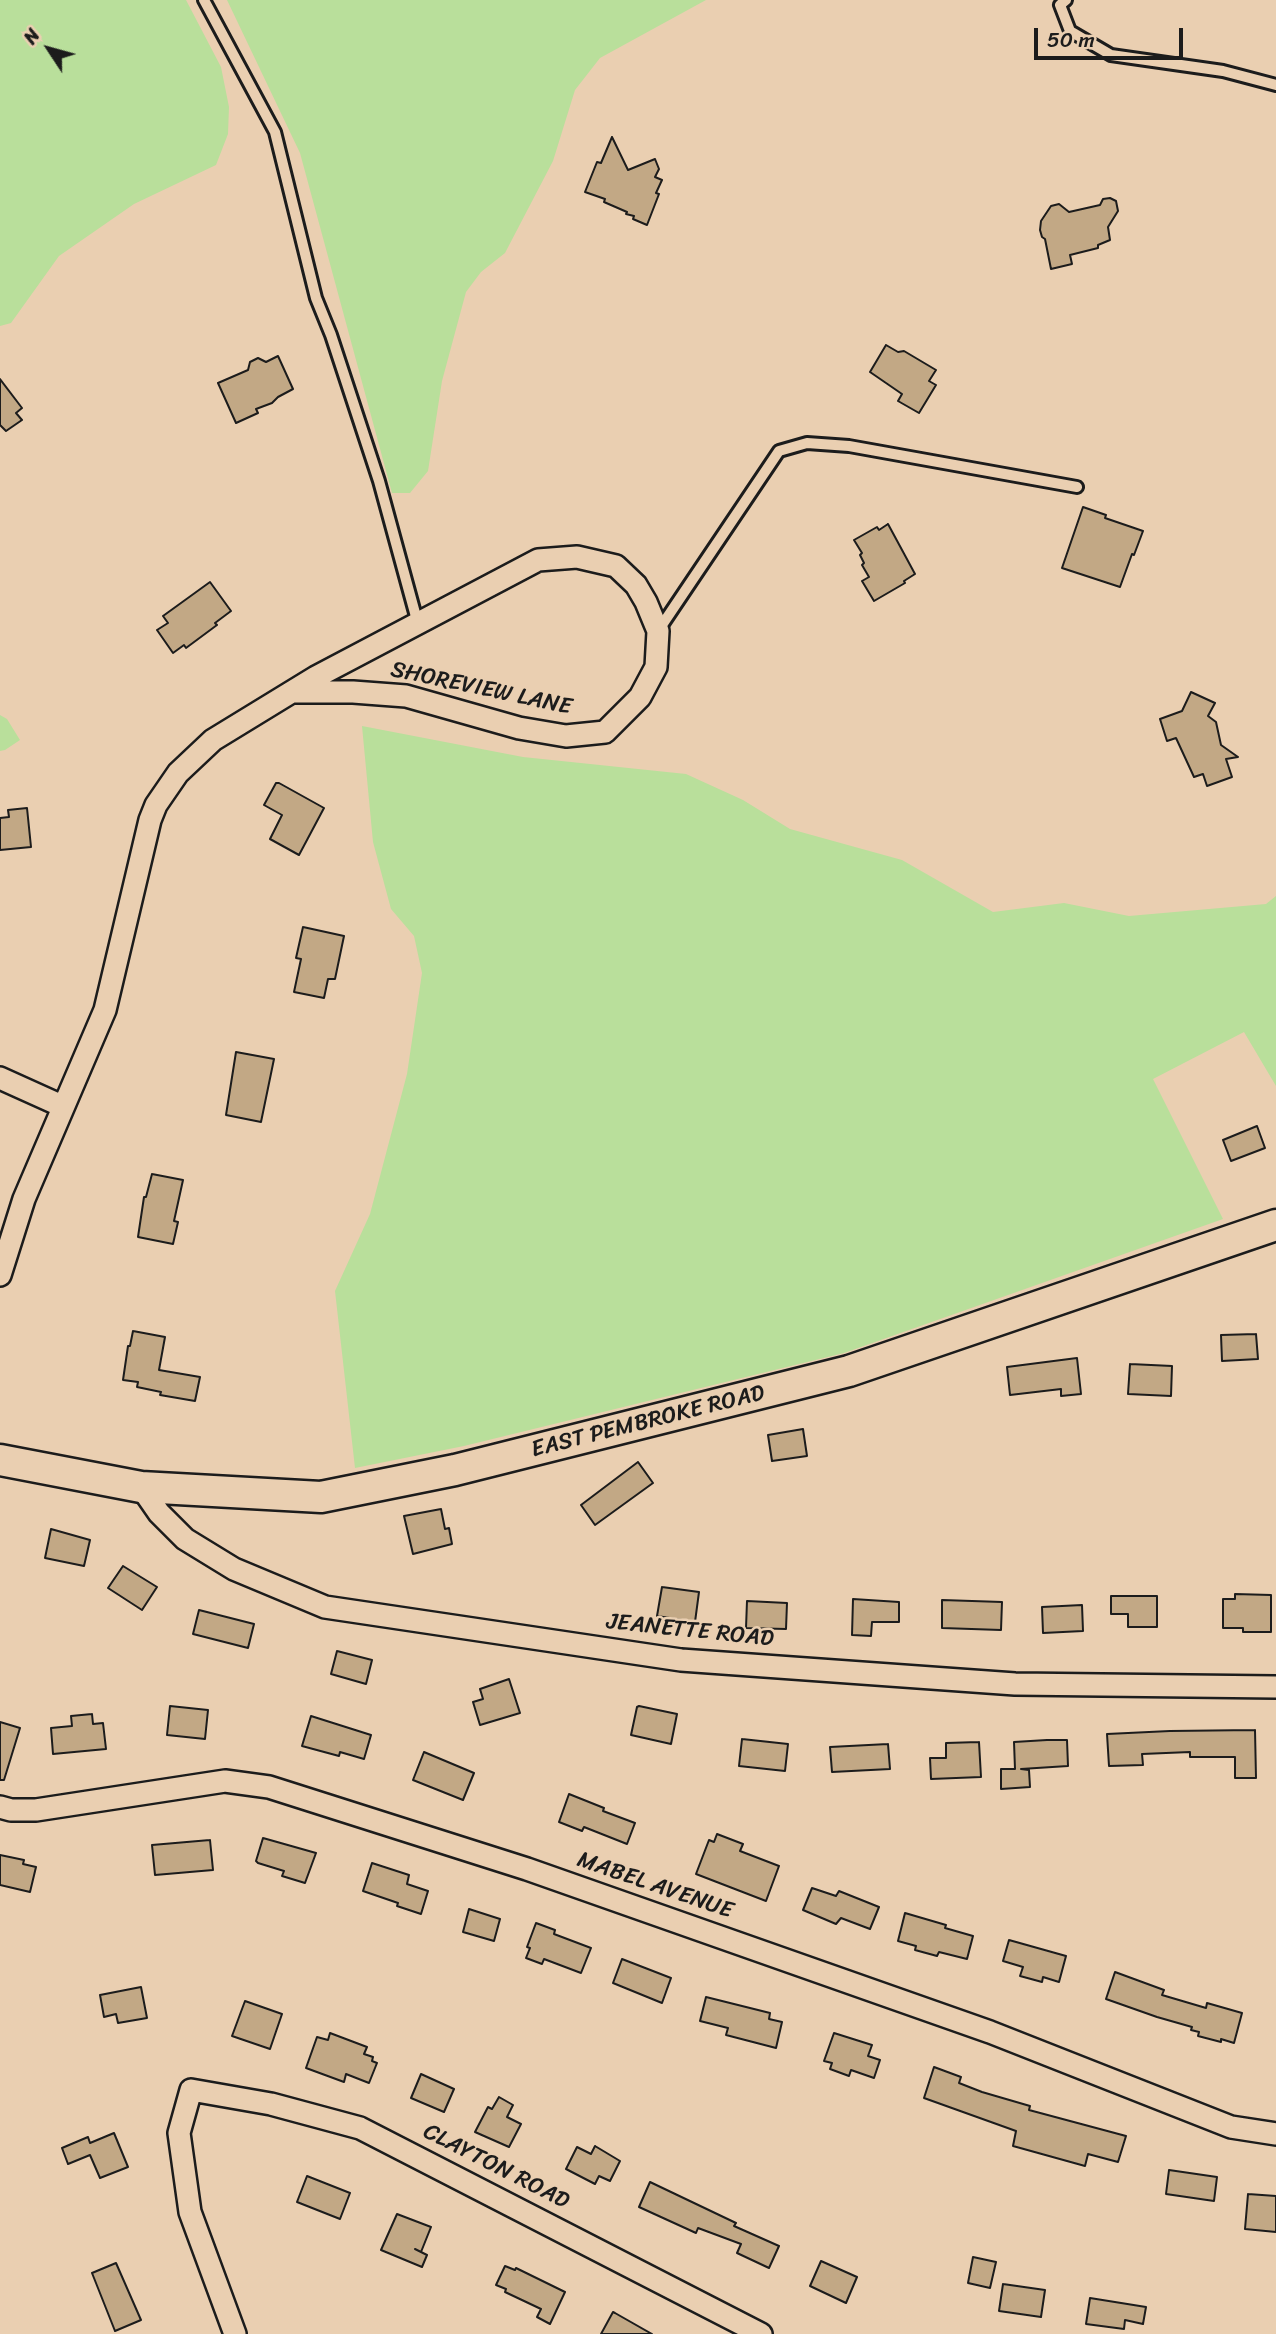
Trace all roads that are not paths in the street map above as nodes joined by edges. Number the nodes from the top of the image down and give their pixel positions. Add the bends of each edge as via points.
1 (204, 0) edge
2 (1066, 0) edge
3 (1276, 85) edge
4 (1077, 487) dead end
5 (418, 624) junction
6 (658, 631) junction
7 (292, 692) junction
8 (0, 1078) edge
9 (62, 1106) junction
10 (1276, 1225) edge
11 (0, 1275) edge
12 (0, 1460) edge
13 (141, 1487) junction
14 (1276, 1687) edge
15 (0, 1807) edge
16 (1276, 2134) edge
17 (235, 2334) edge
18 (761, 2334) edge

1 - 5 lane via 275,132 316,298 372,461
2 - 3 lane via 1060,5 1070,31 1111,55 1223,71
4 - 6 lane via 849,446 807,443 779,451
5 - 6 street, SHOREVIEW LANE via 538,560 577,556 617,566 636,585
5 - 7 street, SHOREVIEW LANE
6 - 7 street, SHOREVIEW LANE via 656,667 640,697 605,732 566,736 519,728 406,696
7 - 9 street, SHOREVIEW LANE via 213,740 178,773 156,805 105,1010
8 - 9 street
9 - 11 street, SHOREVIEW LANE via 24,1199
10 - 13 street, EAST PEMBROKE ROAD via 849,1371 455,1471 321,1497
12 - 13 street, EAST PEMBROKE ROAD
13 - 14 street, JEANETTE ROAD via 185,1539 234,1569 326,1607 681,1660 1015,1684
15 - 16 street, MABEL AVENUE via 36,1810 225,1781 269,1787 527,1869 952,2018 1231,2127
17 - 18 street, CLAYTON ROAD via 190,2213 179,2133 191,2090 360,2127

